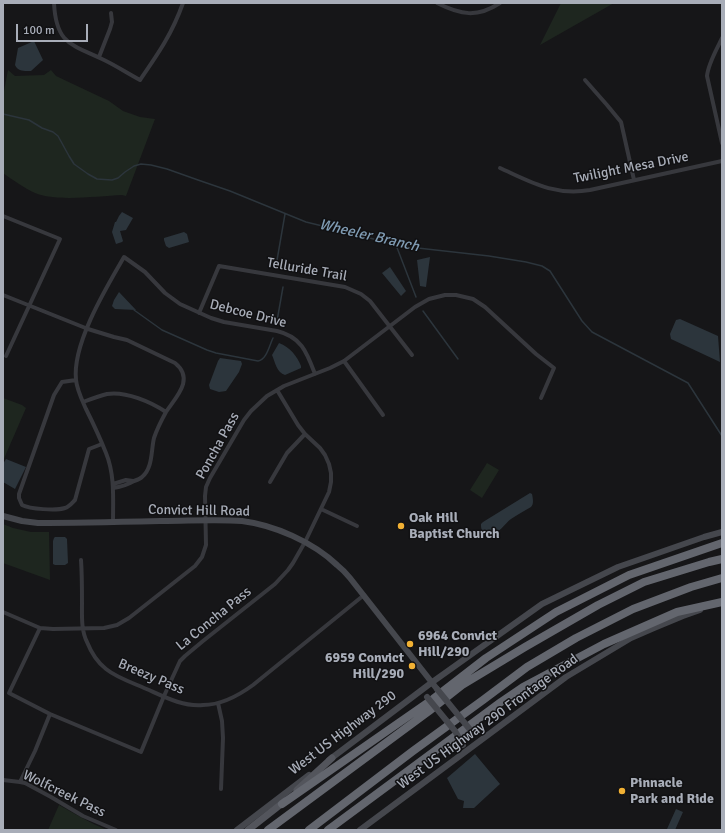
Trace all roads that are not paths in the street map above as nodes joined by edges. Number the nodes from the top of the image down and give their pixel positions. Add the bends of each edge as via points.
1 (54, 3) edge
2 (183, 3) edge
3 (437, 3) edge
4 (500, 3) edge
5 (111, 13) dead end
6 (722, 38) edge
7 (99, 57) junction
8 (585, 80) dead end
9 (722, 143) edge
10 (722, 161) edge
11 (500, 168) dead end
12 (634, 180) junction
13 (3, 216) edge
14 (3, 295) edge
15 (30, 305) junction
16 (199, 313) junction
17 (390, 326) junction
18 (88, 328) junction
19 (412, 355) dead end
20 (6, 356) dead end
21 (344, 361) junction
22 (315, 374) junction
23 (76, 380) junction
24 (278, 390) junction
25 (541, 398) dead end
26 (83, 402) junction
27 (166, 412) junction
28 (383, 415) dead end
29 (305, 434) junction
30 (102, 444) junction
31 (270, 482) dead end
32 (113, 486) junction
33 (321, 509) junction
34 (3, 516) edge
35 (206, 521) junction
36 (113, 522) junction
37 (357, 526) dead end
38 (722, 532) edge
39 (305, 542) junction
40 (722, 543) edge
41 (722, 559) edge
42 (81, 560) dead end
43 (722, 578) edge
44 (364, 595) junction
45 (722, 603) edge
46 (3, 612) edge
47 (40, 628) junction
48 (83, 629) junction
49 (431, 683) junction
50 (164, 696) junction
51 (412, 697) junction
52 (430, 698) junction
53 (218, 703) junction
54 (50, 714) junction
55 (480, 741) junction
56 (382, 746) junction
57 (460, 756) junction
58 (332, 758) junction
59 (3, 780) edge
60 (20, 782) junction
61 (220, 789) dead end
62 (282, 804) junction
63 (116, 830) edge
64 (237, 830) edge
65 (248, 830) edge
66 (268, 830) edge
67 (309, 830) edge
68 (328, 830) edge
69 (360, 830) edge

1 - 7 street via 54,17 63,36 70,44
2 - 7 street via 168,39 140,80
3 - 4 street via 464,13 480,12
5 - 7 street via 112,22
6 - 9 street via 708,71
8 - 12 street via 621,122
10 - 12 street, Twilight Mesa Drive
11 - 12 street, Twilight Mesa Drive via 543,187 566,192 584,191
13 - 15 street via 60,239
14 - 15 street
15 - 18 street
15 - 20 street
16 - 17 street, Telluride Trail via 219,266 351,289 370,301
16 - 18 street, Debcoe Drive via 174,301 145,272 124,257
16 - 22 street, Debcoe Drive via 224,322 287,334 304,349
17 - 19 street, Telluride Trail
17 - 21 street, Poncha Pass
17 - 25 street, Poncha Pass via 429,299 445,295 463,296 477,301 554,368
18 - 23 street via 77,358
18 - 27 street via 127,340 180,367 184,382
21 - 22 street, Poncha Pass
21 - 28 street
22 - 24 street, Poncha Pass
23 - 26 street
23 - 30 street via 62,382 54,395 19,494 22,505 45,509 69,506 75,500 88,449
24 - 29 street, La Concha Pass via 295,422
24 - 35 street, Poncha Pass via 261,401 248,414 210,478 206,492
26 - 27 street via 109,394 120,394 154,404
26 - 30 street
27 - 32 street via 158,426 147,471 142,477 123,486
29 - 31 street via 287,453
29 - 33 street, La Concha Pass via 323,451 330,468 330,488
30 - 32 street via 110,466
32 - 36 street
33 - 37 street
33 - 39 street, La Concha Pass
34 - 36 main road, Convict Hill Road via 38,523
35 - 36 main road, Convict Hill Road
35 - 39 main road, Convict Hill Road via 255,524
35 - 48 street, Poncha Pass via 206,545 202,557 195,566 117,625
38 - 49 main road, West US Highway 290 via 618,567 542,604
39 - 44 main road, Convict Hill Road via 337,564
39 - 50 street, La Concha Pass via 288,570 275,584 180,661
40 - 52 highway via 629,575 556,612
41 - 56 highway via 644,582 598,605 462,685
42 - 48 street, Breezy Pass
43 - 67 highway via 633,609 527,667
44 - 49 main road, Convict Hill Road
44 - 53 street, Breezy Pass via 253,685 240,694
45 - 55 main road, West US Highway 290 Frontage Road via 631,638 566,677
45 - 68 highway via 677,612 604,644 523,687
46 - 47 street, Poncha Pass
47 - 48 street, Poncha Pass
47 - 54 street, La Concha Pass via 9,692
48 - 50 street, Breezy Pass via 86,641 99,663 124,679
49 - 51 main road, West US Highway 290
49 - 55 main road, Convict Hill Road, bridge
50 - 53 street, Breezy Pass via 180,703 203,706
50 - 54 street, La Concha Pass via 141,752
51 - 52 main road
51 - 58 main road, West US Highway 290
52 - 56 highway
52 - 57 main road, bridge via 464,745
52 - 62 highway
53 - 61 street via 224,738
54 - 60 street
55 - 57 main road, West US Highway 290 Frontage Road
56 - 66 highway
57 - 69 main road, West US Highway 290 Frontage Road
58 - 62 main road
58 - 64 main road, West US Highway 290
59 - 60 street, Wolfcreek Pass
60 - 63 street, Wolfcreek Pass via 82,816
62 - 65 main road

